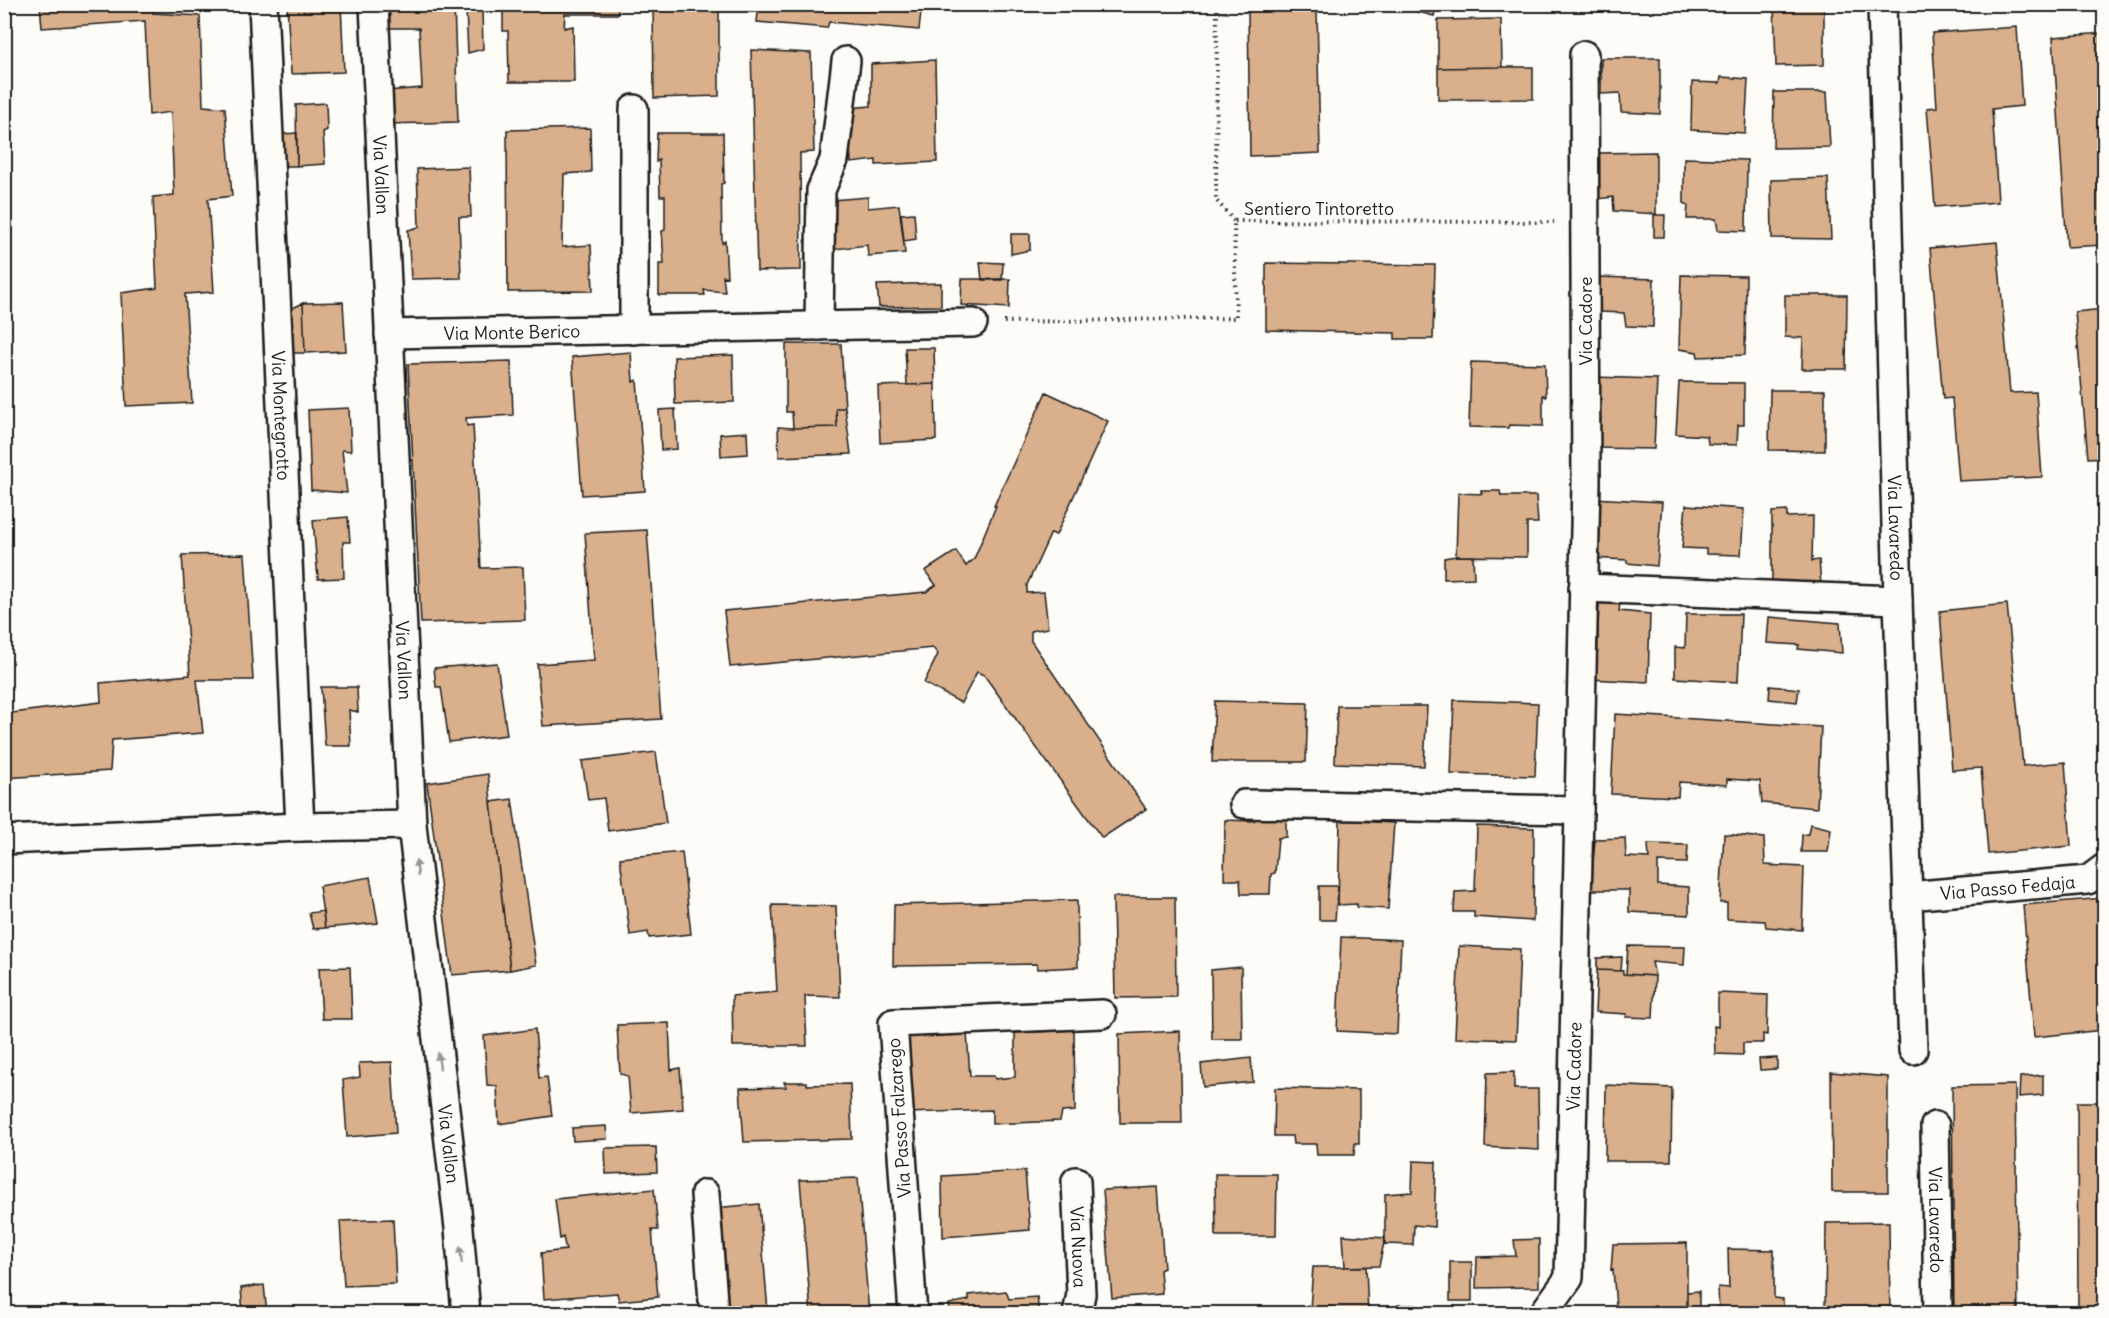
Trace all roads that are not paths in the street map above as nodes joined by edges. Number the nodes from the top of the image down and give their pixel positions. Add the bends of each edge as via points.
1 (263, 4) edge
2 (374, 4) edge
3 (1882, 4) edge
4 (1584, 55) dead end
5 (846, 61) dead end
6 (634, 109) dead end
7 (973, 323) road end
8 (819, 326) junction
9 (634, 330) junction
10 (389, 334) junction
11 (1584, 588) junction
12 (1898, 600) junction
13 (1244, 804) dead end
14 (1579, 810) junction
15 (412, 825) junction
16 (300, 827) junction
17 (4, 840) edge
18 (2104, 867) edge
19 (1908, 896) junction
20 (1102, 1014) dead end
21 (1913, 1050) dead end
22 (1935, 1126) dead end
23 (1076, 1181) dead end
24 (705, 1194) dead end
25 (466, 1314) edge
26 (714, 1314) edge
27 (913, 1314) edge
28 (1077, 1314) edge
29 (1543, 1314) edge
30 (1938, 1314) edge

1 - 16 street, Via Montegrotto
2 - 10 street, Via Vallon
3 - 12 street, Via Lavaredo
4 - 11 street, Via Cadore
5 - 8 street via 834,160 821,190
6 - 9 street
7 - 8 street, Via Monte Berico
8 - 9 street, Via Monte Berico
9 - 10 street, Via Monte Berico
10 - 15 street, Via Vallon
11 - 12 street
11 - 14 street, Via Cadore
12 - 19 street, Via Lavaredo
13 - 14 street
14 - 29 street, Via Cadore via 1569,1278
15 - 16 street
25 -> 15 street, Via Vallon
16 - 17 street
18 - 19 street, Via Passo Fedaja via 2088,880
19 - 21 street, Via Lavaredo
20 - 27 street, Via Passo Falzarego via 893,1023
22 - 30 street, Via Lavaredo
23 - 28 street, Via Nuova via 1081,1294
24 - 26 street

